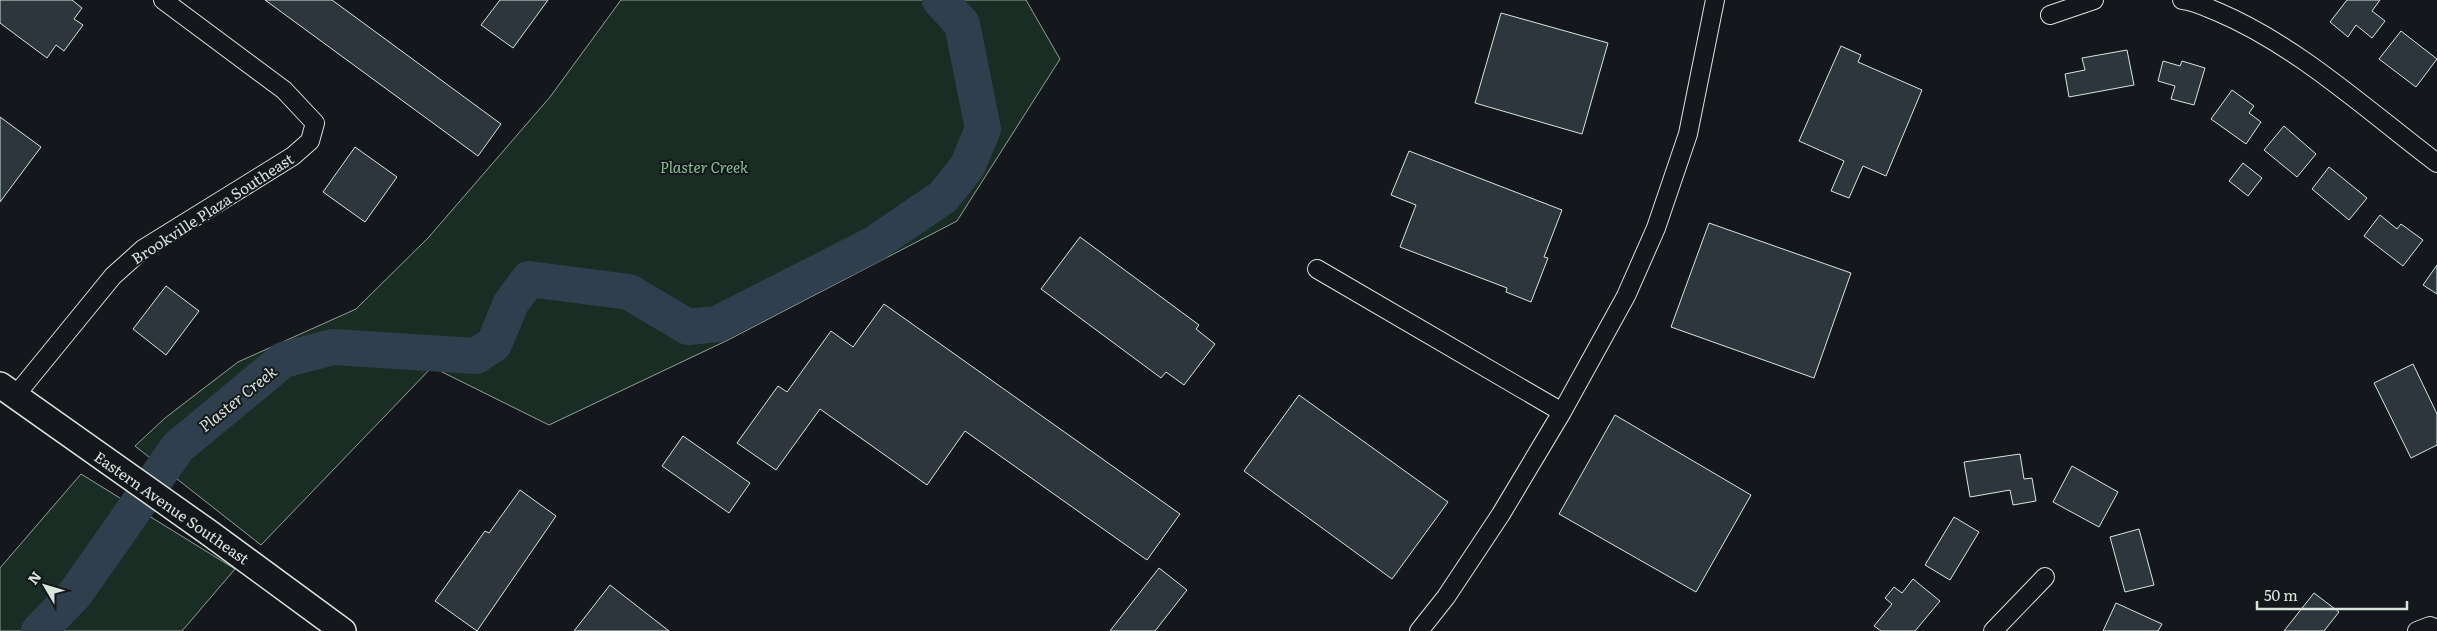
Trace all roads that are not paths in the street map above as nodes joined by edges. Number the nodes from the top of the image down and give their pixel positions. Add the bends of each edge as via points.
1 (163, 0) edge
2 (1715, 0) edge
3 (2094, 0) edge
4 (2182, 0) edge
5 (2050, 16) dead end
6 (2437, 163) edge
7 (1317, 269) dead end
8 (8, 390) edge
9 (1562, 412) junction
10 (2045, 577) dead end
11 (2437, 629) edge
12 (343, 631) edge
13 (1419, 631) edge
14 (1993, 631) edge
15 (2417, 631) edge

1 - 8 street, Brookville Plaza Southeast via 284,90 315,123 310,141 293,156 143,249 113,276
2 - 9 street via 1688,134 1656,228 1626,296
3 - 5 street
4 - 6 street via 2234,20 2275,42
7 - 9 street
8 - 12 main road, Eastern Avenue Southeast
9 - 13 street via 1501,514
10 - 14 street
11 - 15 street via 2430,626

